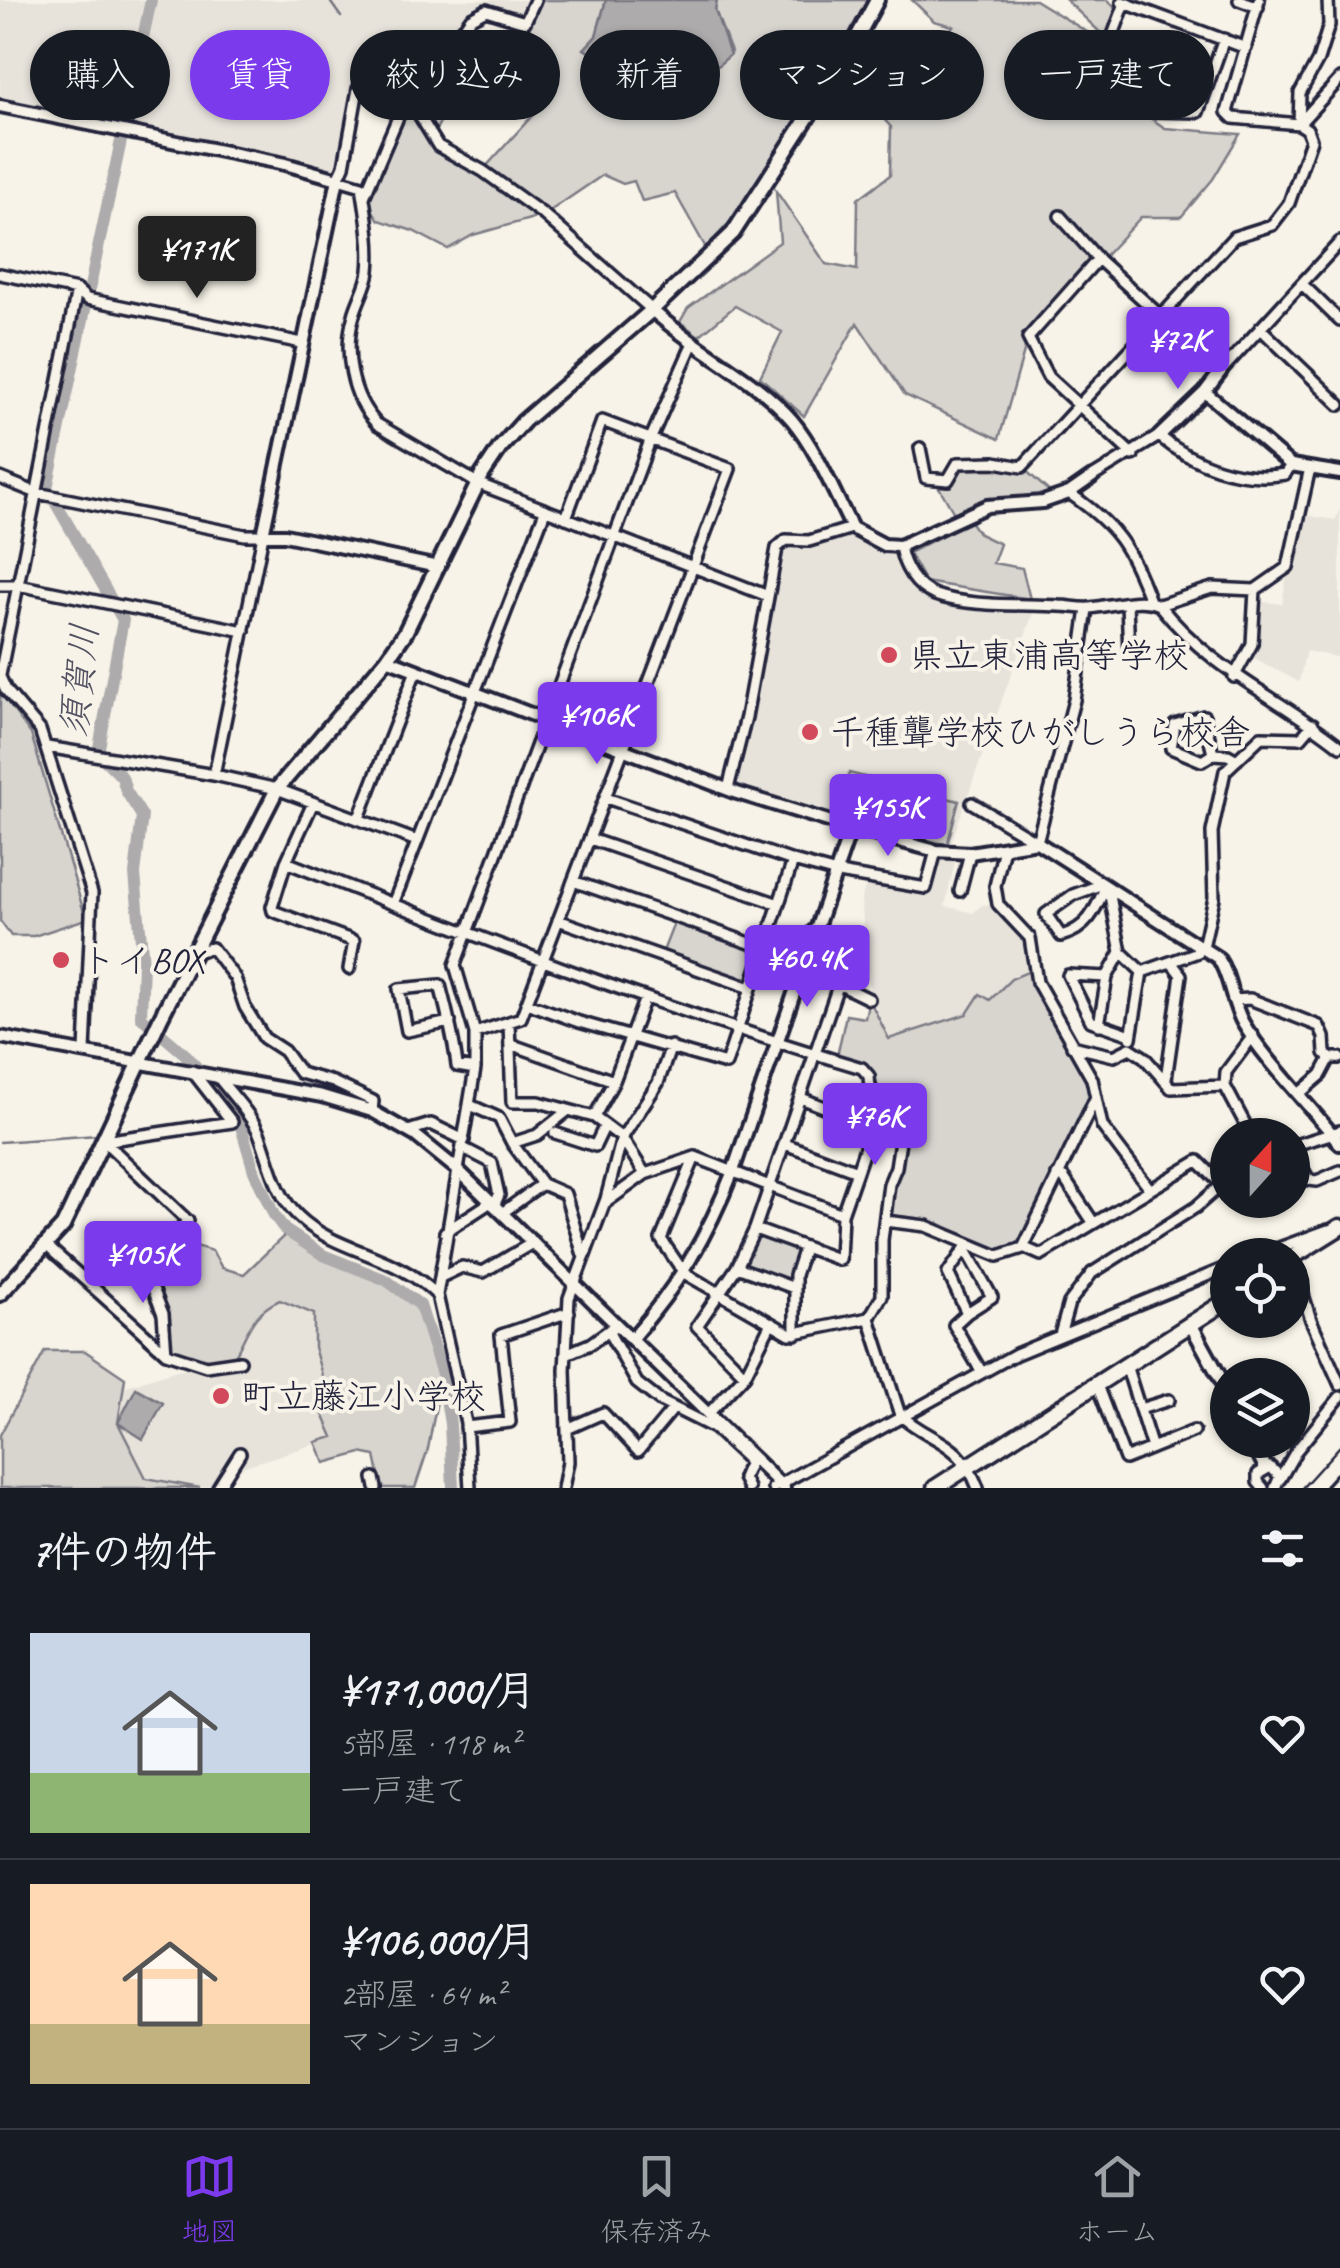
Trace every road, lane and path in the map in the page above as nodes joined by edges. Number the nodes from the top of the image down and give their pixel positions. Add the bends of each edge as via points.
1 (535, 0) edge
2 (877, 0) edge
3 (1239, 0) edge
4 (1328, 0) edge
5 (1122, 2) edge
6 (1258, 3) edge
7 (462, 30) edge
8 (1224, 39) junction
9 (1246, 48) junction
10 (1339, 82) edge
11 (0, 106) edge
12 (352, 120) edge
13 (396, 120) edge
14 (421, 120) edge
15 (1298, 124) junction
16 (338, 179) junction
17 (364, 198) junction
18 (1060, 216) dead end
19 (1340, 242) edge
20 (1098, 259) junction
21 (0, 274) edge
22 (1302, 284) junction
23 (77, 290) junction
24 (652, 310) junction
25 (1160, 316) junction
26 (1340, 321) edge
27 (1260, 328) junction
28 (302, 343) junction
29 (692, 345) junction
30 (1221, 371) junction
31 (1205, 392) junction
32 (1080, 404) junction
33 (1340, 405) edge
34 (1159, 436) junction
35 (651, 438) junction
36 (920, 448) dead end
37 (1133, 455) junction
38 (1292, 465) junction
39 (1310, 468) junction
40 (1340, 473) edge
41 (1092, 477) joint
42 (0, 478) edge
43 (479, 484) junction
44 (1069, 493) junction
45 (37, 494) junction
46 (545, 511) junction
47 (566, 518) junction
48 (852, 528) junction
49 (262, 535) junction
50 (615, 537) junction
51 (900, 546) junction
52 (438, 567) junction
53 (692, 568) junction
54 (0, 584) edge
55 (18, 585) junction
56 (1256, 590) junction
57 (768, 596) junction
58 (1127, 603) junction
59 (1155, 603) junction
60 (1087, 609) junction
61 (244, 631) junction
62 (1129, 652) dead end
63 (386, 660) junction
64 (416, 671) junction
65 (0, 676) edge
66 (1234, 677) junction
67 (473, 692) junction
68 (546, 720) junction
69 (1312, 724) junction
70 (1340, 746) edge
71 (47, 747) junction
72 (624, 750) junction
73 (1213, 754) junction
74 (1237, 760) junction
75 (214, 775) junction
76 (276, 789) junction
77 (728, 790) junction
78 (606, 798) junction
79 (313, 803) junction
80 (972, 803) dead end
81 (359, 818) junction
82 (850, 828) junction
83 (590, 839) junction
84 (417, 841) junction
85 (1036, 842) junction
86 (1004, 848) junction
87 (936, 851) junction
88 (970, 853) junction
89 (286, 862) junction
90 (793, 862) junction
91 (833, 872) junction
92 (573, 881) junction
93 (1105, 888) junction
94 (960, 891) dead end
95 (393, 904) junction
96 (779, 904) junction
97 (558, 920) junction
98 (813, 930) junction
99 (465, 932) junction
100 (852, 944) dead end
101 (1203, 947) junction
102 (764, 948) junction
103 (194, 952) junction
104 (1121, 952) junction
105 (541, 962) junction
106 (1171, 962) junction
107 (801, 966) junction
108 (349, 969) dead end
109 (1142, 972) junction
110 (1106, 977) junction
111 (839, 982) junction
112 (751, 988) junction
113 (645, 998) junction
114 (869, 999) dead end
115 (1233, 1000) junction
116 (527, 1004) junction
117 (450, 1022) junction
118 (509, 1023) junction
119 (1099, 1025) junction
120 (737, 1030) junction
121 (475, 1032) junction
122 (1131, 1036) junction
123 (1252, 1036) junction
124 (0, 1037) edge
125 (629, 1038) junction
126 (776, 1042) junction
127 (510, 1044) junction
128 (671, 1046) junction
129 (1072, 1046) junction
130 (1130, 1048) junction
131 (85, 1051) junction
132 (815, 1055) junction
133 (1335, 1058) edge
134 (141, 1062) junction
135 (475, 1069) junction
136 (192, 1072) junction
137 (218, 1077) junction
138 (1166, 1080) junction
139 (614, 1081) junction
140 (1225, 1086) junction
141 (1300, 1092) junction
142 (1097, 1094) junction
143 (801, 1098) junction
144 (470, 1105) junction
145 (372, 1111) junction
146 (566, 1112) junction
147 (594, 1118) junction
148 (1242, 1118) edge
149 (605, 1126) junction
150 (408, 1131) junction
151 (555, 1133) dead end
152 (106, 1136) junction
153 (1337, 1136) edge
154 (622, 1138) junction
155 (1310, 1143) edge
156 (463, 1144) junction
157 (512, 1144) junction
158 (785, 1144) junction
159 (695, 1157) junction
160 (1210, 1170) edge
161 (459, 1171) junction
162 (857, 1171) junction
163 (1340, 1171) edge
164 (733, 1172) junction
165 (646, 1174) junction
166 (1057, 1175) junction
167 (1310, 1180) edge
168 (542, 1184) junction
169 (770, 1188) junction
170 (1148, 1188) junction
171 (1210, 1194) edge
172 (605, 1204) junction
173 (496, 1207) junction
174 (842, 1214) junction
175 (885, 1221) junction
176 (1093, 1222) junction
177 (1340, 1227) edge
178 (755, 1228) junction
179 (446, 1232) junction
180 (1302, 1238) edge
181 (534, 1242) junction
182 (48, 1246) junction
183 (1310, 1246) edge
184 (967, 1247) junction
185 (1023, 1247) junction
186 (804, 1248) junction
187 (584, 1258) junction
188 (737, 1267) junction
189 (684, 1273) junction
190 (1210, 1274) edge
191 (441, 1276) junction
192 (576, 1281) junction
193 (794, 1288) junction
194 (720, 1293) junction
195 (0, 1294) edge
196 (437, 1295) junction
197 (1210, 1310) edge
198 (569, 1312) junction
199 (967, 1313) junction
200 (1310, 1317) edge
201 (868, 1318) junction
202 (1190, 1322) junction
203 (770, 1325) junction
204 (614, 1327) junction
205 (795, 1334) junction
206 (1060, 1335) junction
207 (633, 1338) junction
208 (166, 1353) junction
209 (566, 1354) junction
210 (1210, 1359) edge
211 (240, 1361) dead end
212 (1126, 1365) junction
213 (982, 1371) junction
214 (745, 1375) junction
215 (1097, 1385) junction
216 (1340, 1385) edge
217 (1340, 1397) edge
218 (1169, 1400) dead end
219 (674, 1409) junction
220 (1140, 1409) junction
221 (709, 1413) junction
222 (900, 1415) junction
223 (466, 1427) junction
224 (567, 1430) junction
225 (1194, 1432) dead end
226 (1152, 1448) junction
227 (240, 1452) dead end
228 (1261, 1458) edge
229 (1265, 1467) junction
230 (970, 1468) junction
231 (1340, 1479) edge
232 (1278, 1484) edge
233 (779, 1486) edge
234 (1261, 1487) edge
235 (218, 1488) edge
236 (470, 1488) edge
237 (563, 1488) edge
238 (748, 1488) edge
239 (935, 1488) edge
240 (978, 1488) edge
241 (1332, 1488) edge

1 - 7 street via 525,22 486,10
2 - 24 main road via 734,233
3 - 6 street
4 - 15 street via 1328,25 1300,93
5 - 8 street
5 - 8 street via 1100,72 1152,111 1198,112
6 - 9 street
8 - 9 street
9 - 15 street via 1227,112
10 - 15 street
11 - 16 street
12 - 16 street
13 - 17 street
14 - 24 street via 438,146 544,215
15 - 25 street via 1311,140 1289,203 1272,224 1234,237
16 - 17 street via 362,186
16 - 28 street
17 - 43 street via 369,267 350,338 363,410
18 - 20 street
19 - 22 street
20 - 25 street
20 - 32 street via 1028,338 1048,377
21 - 23 street
22 - 26 street
22 - 27 street
23 - 28 street via 87,299
23 - 45 street
24 - 29 street
24 - 43 main road via 524,421
25 - 30 street
25 - 32 street
27 - 30 street
27 - 33 street
28 - 49 street
29 - 35 street
29 - 48 street via 793,421
30 - 31 street
31 - 34 street
31 - 38 street
32 - 36 street via 1022,467 958,463 948,480 926,478
32 - 37 street
34 - 37 street
34 - 38 street via 1206,466 1271,476
35 - 47 street via 602,421
35 - 50 street
35 - 53 street via 730,470
37 - 41 street
38 - 39 street
39 - 40 street
39 - 56 street via 1288,566
41 - 44 street
42 - 45 street
43 - 46 street
43 - 52 main road
44 - 51 street via 987,506
44 - 59 street via 1122,538
45 - 49 street
45 - 55 street
46 - 47 street
46 - 67 street
47 - 50 street
48 - 51 street
48 - 57 street via 810,541 786,540 777,548
49 - 52 street
49 - 61 street
50 - 53 street
50 - 68 street
51 - 60 street via 912,576 934,595
52 - 63 main road
53 - 57 street
53 - 72 street
54 - 55 street
55 - 61 street
55 - 65 street
56 - 59 street via 1212,588
56 - 66 street via 1252,644
57 - 77 street
58 - 59 street
58 - 60 street
58 - 62 street
59 - 66 street
60 - 85 street via 1074,700
61 - 75 street
63 - 64 street
63 - 76 main road
64 - 67 street
64 - 81 street
65 - 71 street
66 - 69 street
67 - 68 street
67 - 84 street
68 - 72 street
68 - 99 street
69 - 70 street
69 - 74 street via 1301,738 1261,737
71 - 75 street
71 - 131 street via 92,893
72 - 77 street
72 - 78 street
73 - 73 street via 1204,716 1175,725 1171,748 1202,761
73 - 74 street
74 - 101 street via 1224,771 1212,832 1214,898
75 - 76 street
76 - 79 street
76 - 103 main road
77 - 82 street
78 - 83 street
78 - 90 street
79 - 81 street
79 - 89 street
80 - 85 street
81 - 84 street
82 - 87 street
82 - 91 street
83 - 92 street
83 - 96 street
84 - 95 street
85 - 86 street
85 - 93 street
86 - 88 street
86 - 129 street via 998,904 1030,938 1037,982
87 - 88 street
87 - 91 street via 926,888
88 - 94 street
89 - 95 street
89 - 108 street via 274,911 354,942
90 - 91 street
90 - 96 street
91 - 98 street
92 - 97 street
92 - 102 street
93 - 93 street via 1073,895 1046,914 1061,936 1087,922
93 - 101 street
93 - 104 street
95 - 99 street
96 - 102 street
97 - 105 street
97 - 112 street
98 - 100 street
98 - 107 street
99 - 105 street
99 - 121 street via 455,965
101 - 106 street
101 - 115 street via 1225,968
102 - 107 street
102 - 112 street
103 - 134 main road
103 - 145 street via 212,948 264,1038 300,1073 366,1097
104 - 109 street
104 - 110 street
105 - 113 street
105 - 116 street
106 - 109 street
106 - 138 street via 1181,974
107 - 111 street
107 - 126 street
109 - 122 street
110 - 119 street
110 - 119 street via 1068,975
111 - 114 street
111 - 132 street
112 - 120 street
113 - 120 street
113 - 125 street
115 - 123 street
115 - 133 street via 1320,1026 1325,1053
116 - 118 street via 521,1018
116 - 125 street
117 - 117 street via 440,985 399,989 407,1031
117 - 135 street via 456,1066
118 - 121 street
118 - 127 street
119 - 122 street
120 - 126 street
120 - 128 street via 726,1064
121 - 135 street
122 - 130 street
123 - 140 street via 1226,1072
123 - 141 street
124 - 131 street
125 - 128 street
125 - 139 street
126 - 132 street
126 - 164 street
127 - 139 street
127 - 146 street via 512,1102
128 - 154 street via 658,1083
129 - 130 street via 1114,1056
129 - 142 street
130 - 138 street
131 - 134 street
132 - 143 street
132 - 175 street via 862,1068 873,1098 903,1122
133 - 141 street
134 - 136 street
134 - 152 main road
135 - 144 street
136 - 137 street
136 - 152 street via 232,1122
137 - 145 street
137 - 196 street via 257,1129 296,1215 412,1273
138 - 140 street via 1171,1088
139 - 147 street
140 - 148 street
141 - 153 street
142 - 166 street
142 - 170 street via 1102,1126
143 - 158 street
143 - 162 street via 871,1130
144 - 156 street
144 - 157 street via 499,1118
145 - 150 street
146 - 147 street
146 - 157 street via 537,1135
147 - 149 street
149 - 151 street via 595,1146
149 - 154 street
150 - 156 street via 431,1124
150 - 161 street
152 - 182 main road
152 - 208 street via 188,1222 170,1238 152,1286 163,1314
153 - 155 street
154 - 165 street
154 - 172 street
156 - 161 street
156 - 173 street via 492,1164
157 - 168 street
158 - 162 street
158 - 169 street
159 - 164 street
159 - 165 street
159 - 189 street via 661,1238
160 - 170 street via 1198,1160
161 - 173 street
161 - 179 street
162 - 174 street
163 - 167 street
164 - 169 street
164 - 189 street
165 - 172 street
166 - 176 street
166 - 185 street
168 - 173 street
168 - 187 street via 565,1194
169 - 174 street
169 - 178 street
170 - 176 street
171 - 206 street via 1092,1272 1069,1302
172 - 187 street
173 - 179 street
173 - 181 street
174 - 186 street via 840,1260
175 - 184 street via 926,1226
175 - 201 street via 882,1296
176 - 185 street via 1041,1255
177 - 180 street
177 - 183 highway
178 - 186 street
178 - 188 street
179 - 191 street
181 - 191 street via 483,1272 462,1267
181 - 192 street
182 - 195 main road
182 - 208 street
184 - 185 street via 998,1256
184 - 199 street via 948,1273
184 - 199 street via 992,1298
186 - 193 street
187 - 192 street
188 - 193 street
188 - 194 street
189 - 194 street
189 - 207 street
190 - 206 street
191 - 196 street
192 - 198 street
192 - 204 street
193 - 205 street
194 - 203 street
194 - 214 street via 697,1326
196 - 223 street
197 - 202 highway
198 - 209 street
198 - 223 street via 501,1335 510,1422
199 - 213 street via 954,1325
200 - 216 street
201 - 205 street
201 - 222 street
202 - 210 main road
202 - 212 highway
203 - 205 street
203 - 214 street
204 - 207 street
204 - 209 street
204 - 219 street via 638,1383
206 - 213 street
207 - 221 street
208 - 211 street via 206,1366
209 - 224 street
212 - 215 highway
212 - 220 street
213 - 222 street
214 - 221 street
215 - 226 street via 1125,1460
215 - 230 highway
217 - 232 street
218 - 220 street
219 - 224 street via 638,1451 603,1414
219 - 238 street via 714,1428 746,1458
220 - 226 street
221 - 233 street
222 - 230 street via 946,1442
222 - 233 street
223 - 236 street
224 - 237 street
225 - 226 street
227 - 235 street
228 - 229 main road
229 - 232 street via 1276,1470
229 - 234 street via 1258,1474
230 - 239 highway
230 - 240 street
231 - 241 street

